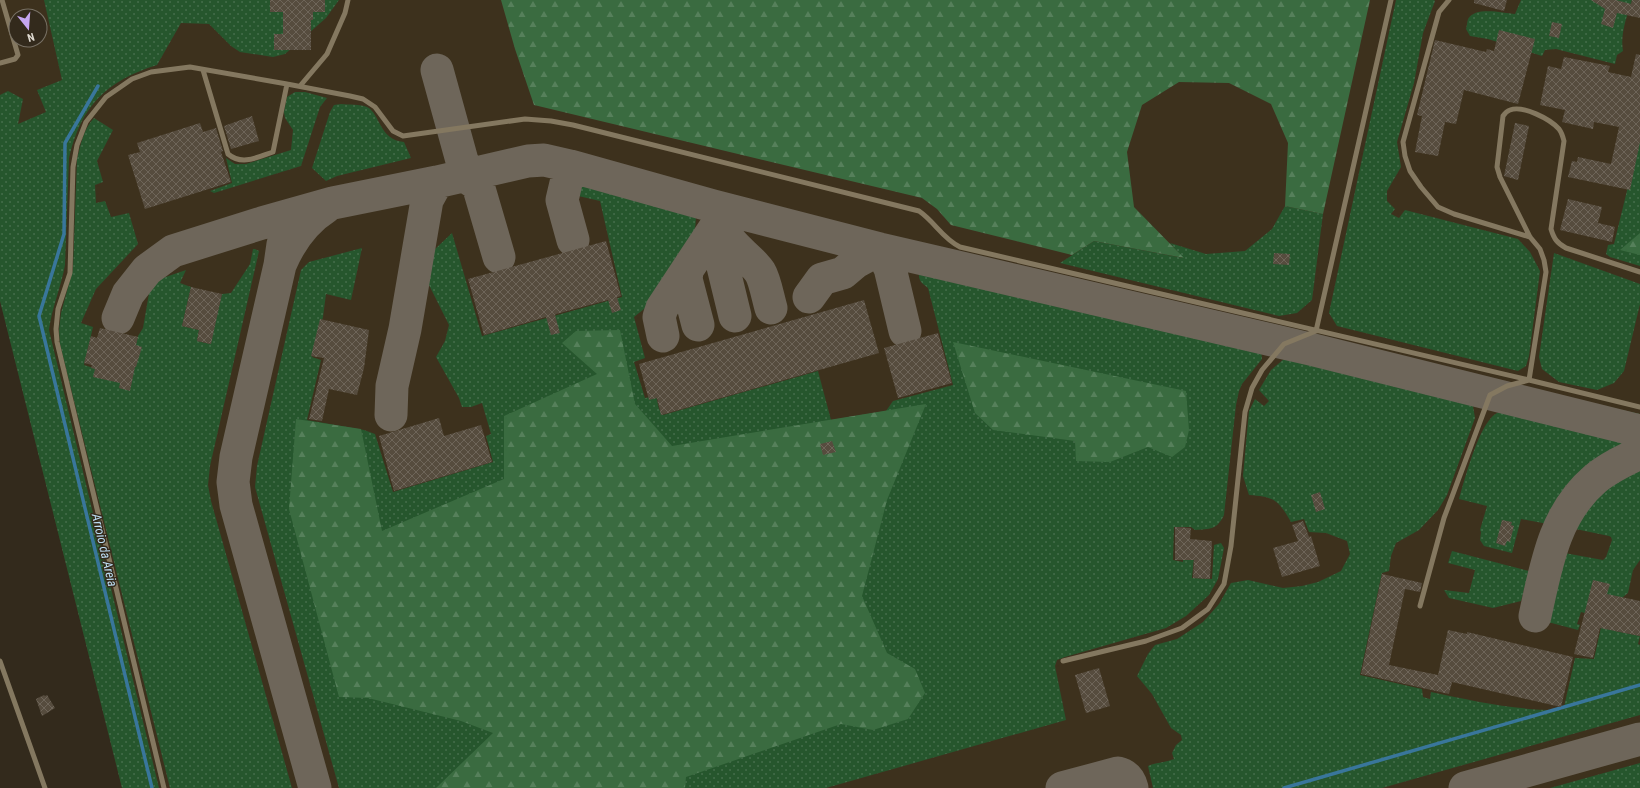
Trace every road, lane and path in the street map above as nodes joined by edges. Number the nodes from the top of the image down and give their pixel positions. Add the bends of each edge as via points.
1 (2, 0) edge
2 (348, 0) edge
3 (1391, 0) edge
4 (1449, 0) edge
5 (0, 63) edge
6 (203, 70) junction
7 (287, 84) junction
8 (300, 86) junction
9 (1530, 236) junction
10 (1640, 272) edge
11 (1316, 331) junction
12 (1529, 380) junction
13 (1640, 407) edge
14 (1420, 606) dead end
15 (1063, 661) dead end
16 (0, 662) edge
17 (45, 788) edge
18 (164, 788) edge

1 - 5 lane via 18,55 15,60
2 - 8 lane via 327,54
3 - 11 lane
4 - 9 lane via 1440,12 1403,142 1410,171 1438,207
6 - 7 lane
6 - 7 lane via 228,154 241,161 273,152
6 - 18 lane via 190,67 151,72 132,79 106,97 86,122 77,144 73,167 70,273 58,309 56,329 57,342
7 - 8 lane
8 - 11 lane via 363,99 376,107 393,131 404,136 525,118 573,125 919,211 929,218 950,242 960,247
9 - 10 lane via 1497,167 1503,116 1508,110 1515,108 1535,112 1559,129 1564,141 1551,229 1553,237 1566,248
9 - 12 lane via 1540,249 1546,272
11 - 12 lane
11 - 15 lane via 1284,344 1262,370 1252,388 1245,412 1231,546 1224,584 1208,609 1182,628 1146,641
12 - 13 lane
12 - 14 lane via 1506,386 1490,395 1444,518
16 - 17 lane

